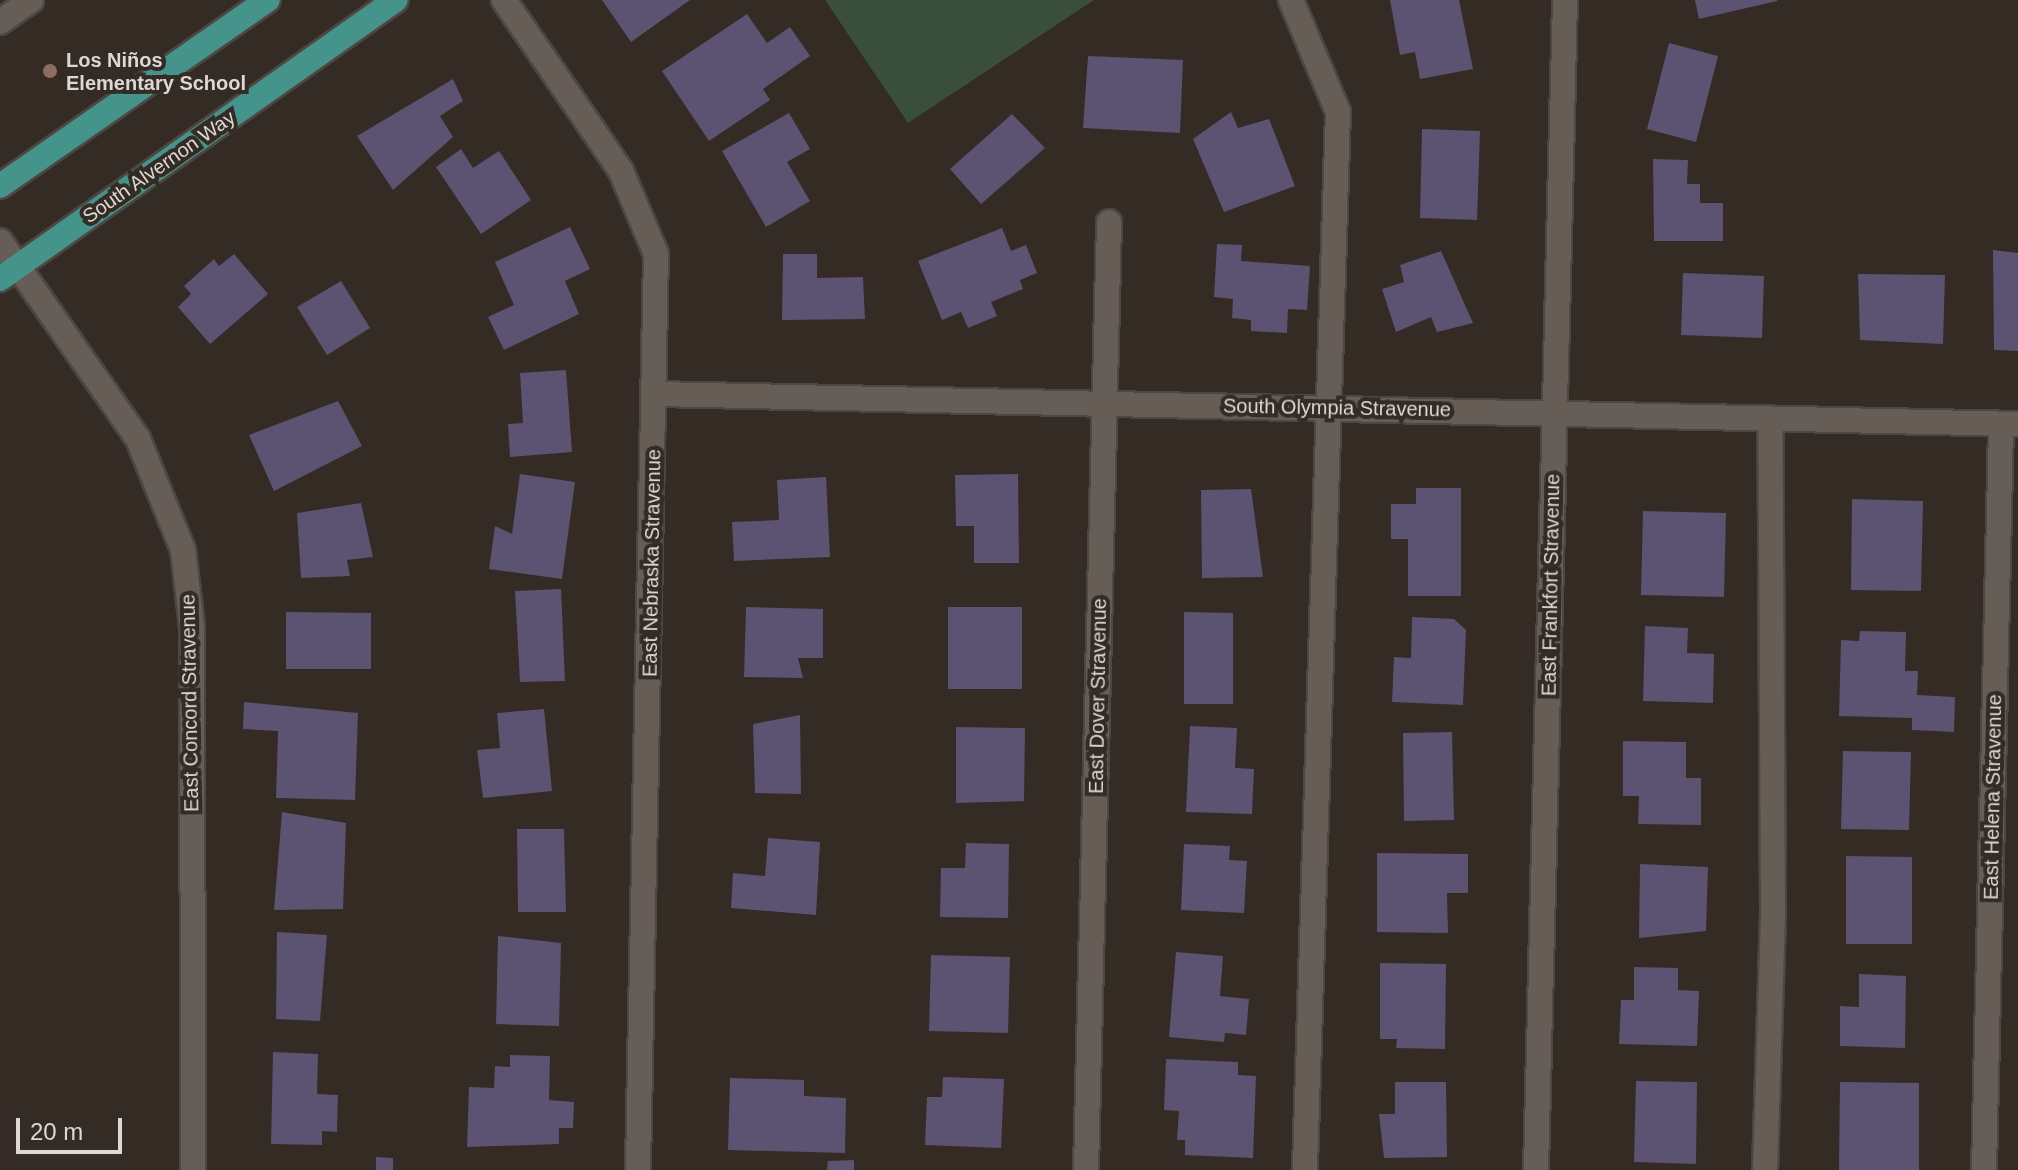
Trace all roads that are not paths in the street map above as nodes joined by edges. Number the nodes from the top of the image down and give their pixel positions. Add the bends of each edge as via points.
1 (31, 0) edge
2 (268, 0) edge
3 (396, 0) edge
4 (504, 0) edge
5 (1291, 0) edge
6 (1565, 0) edge
7 (0, 22) edge
8 (0, 186) edge
9 (1109, 222) dead end
10 (0, 241) edge
11 (9, 272) edge
12 (656, 394) junction
13 (1105, 403) junction
14 (1329, 407) junction
15 (1555, 413) junction
16 (1770, 418) junction
17 (2010, 424) edge
18 (193, 1170) edge
19 (638, 1170) edge
20 (1086, 1170) edge
21 (1305, 1170) edge
22 (1536, 1170) edge
23 (1765, 1170) edge
24 (1984, 1170) edge

1 - 7 street
2 - 8 main road
3 - 11 main road, South Alvernon Way
4 - 12 street, East Nebraska Stravenue via 621,171 648,226 658,281
5 - 14 street via 1338,112
6 - 15 street, East Frankfort Stravenue
9 - 13 street, East Dover Stravenue
10 - 11 street, East Concord Stravenue
11 - 18 street, East Concord Stravenue via 138,439 183,550 192,627
12 - 13 street, South Olympia Stravenue
12 - 19 street, East Nebraska Stravenue
13 - 14 street, South Olympia Stravenue
13 - 20 street, East Dover Stravenue
14 - 15 street, South Olympia Stravenue
14 - 21 street
15 - 16 street, South Olympia Stravenue
15 - 22 street, East Frankfort Stravenue
16 - 17 street, South Olympia Stravenue
16 - 23 street via 1773,913
17 - 24 street, East Helena Stravenue

